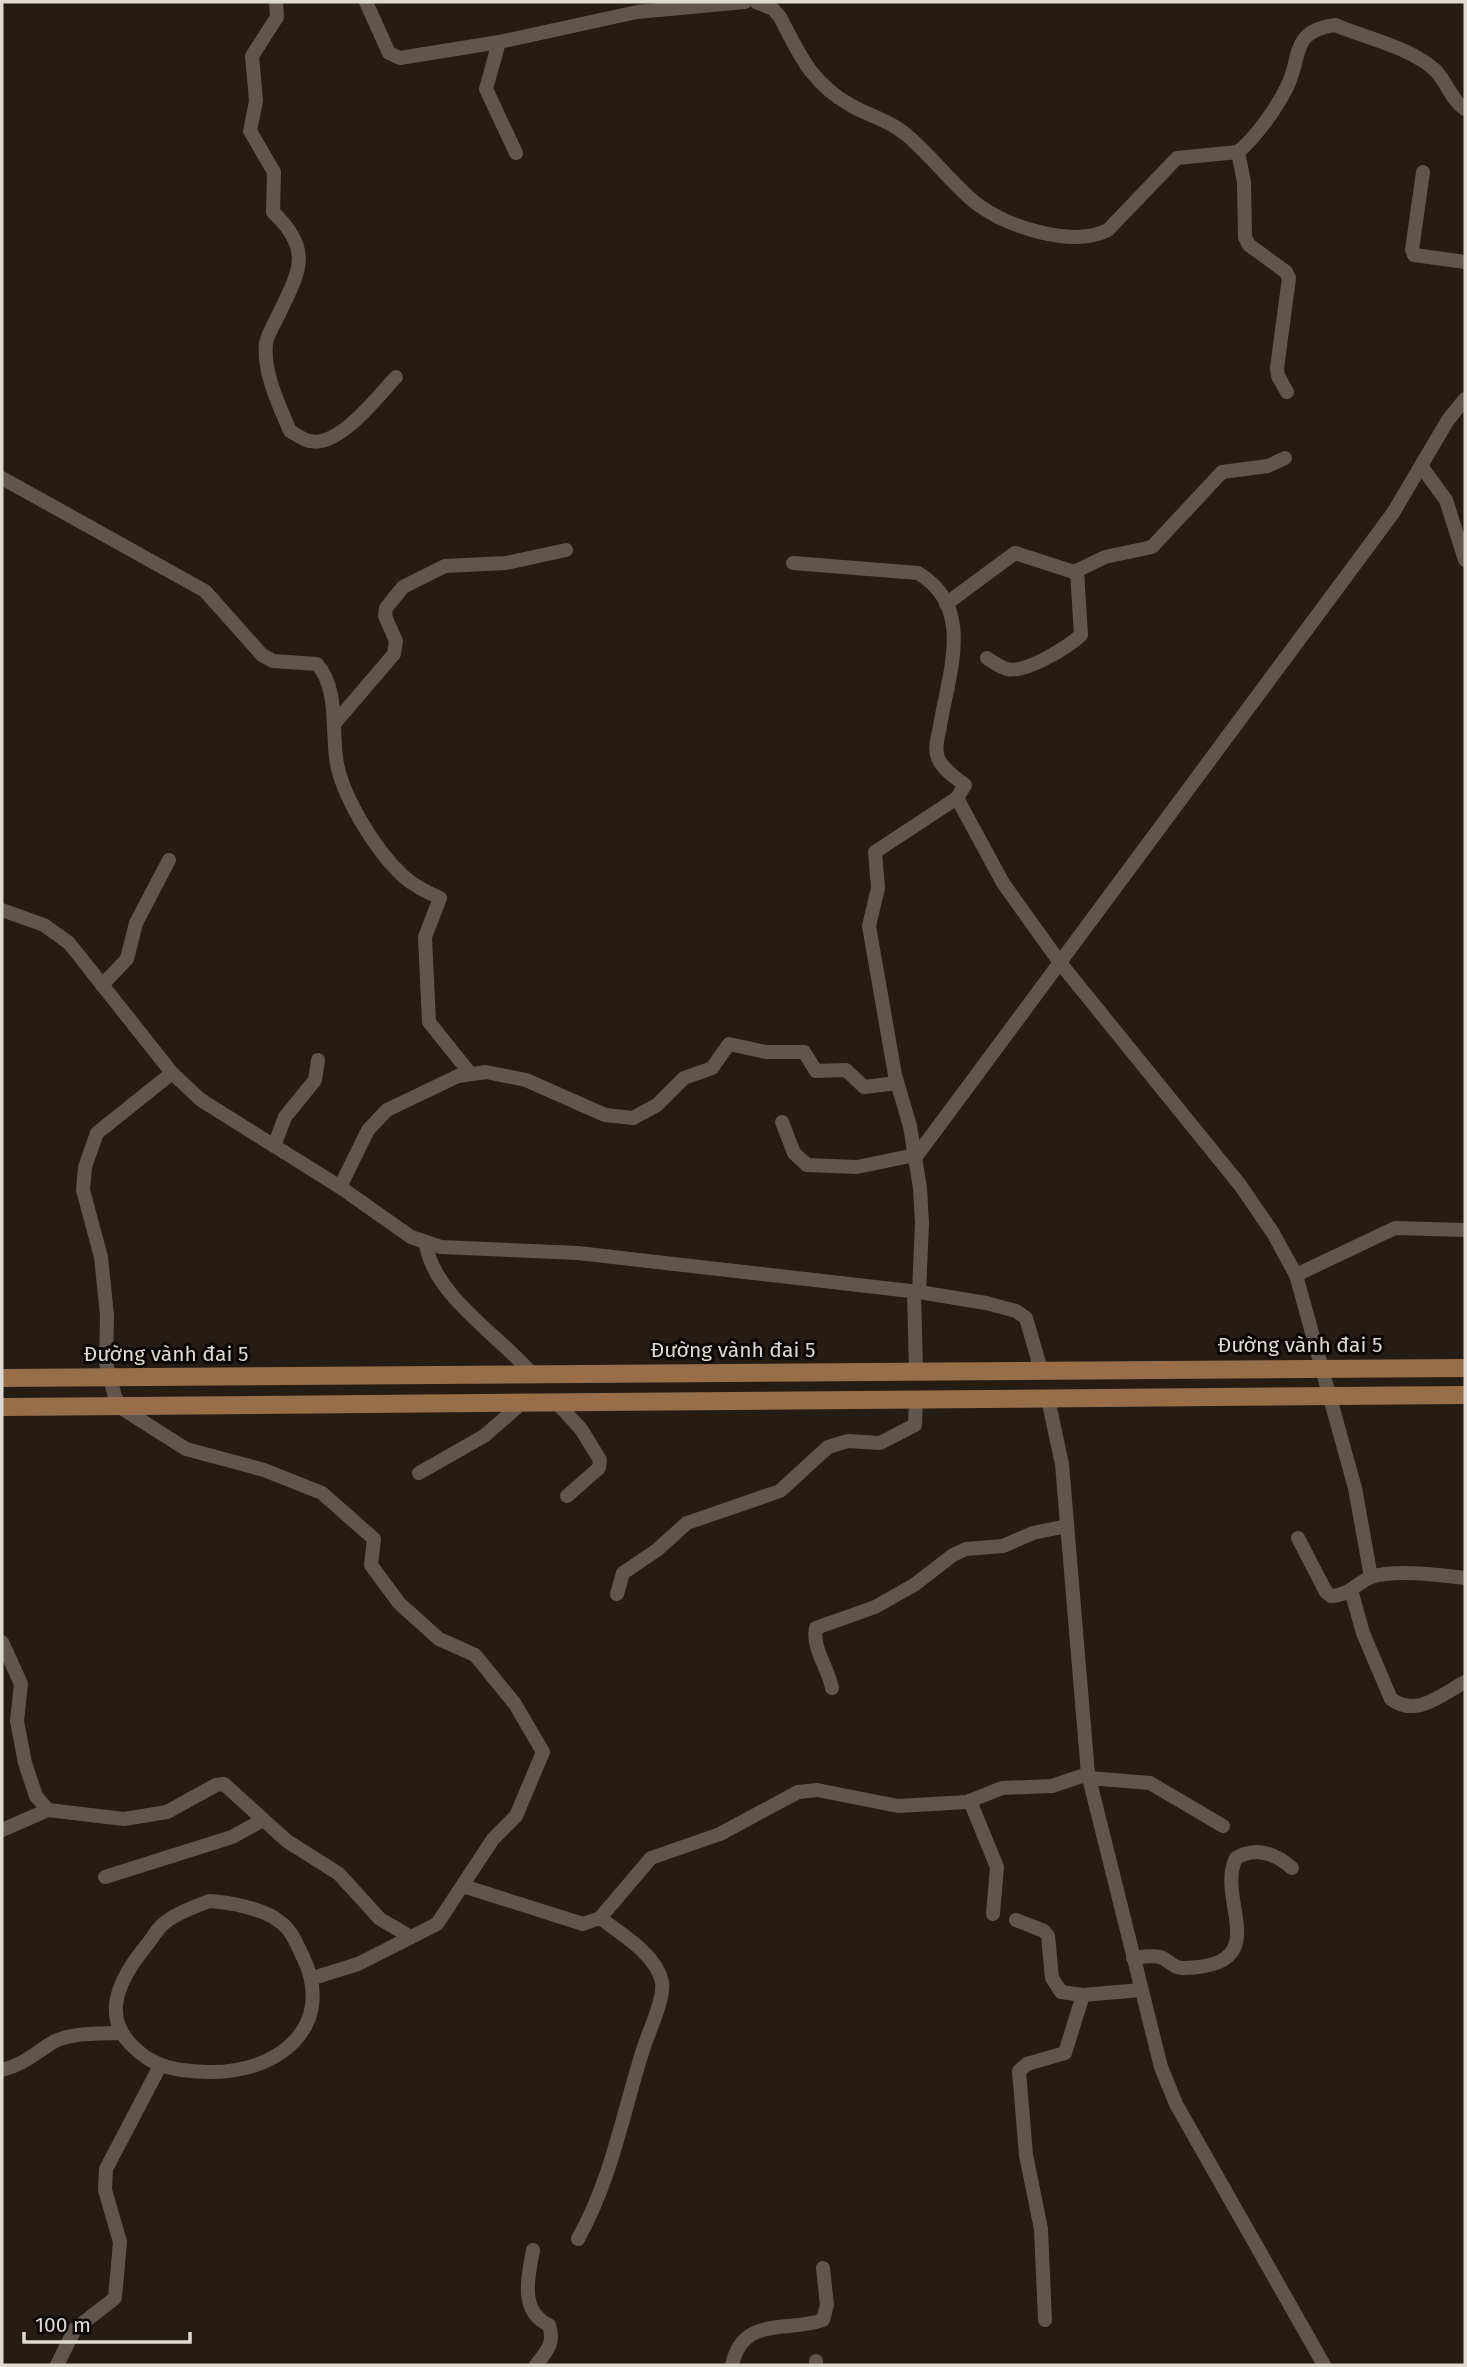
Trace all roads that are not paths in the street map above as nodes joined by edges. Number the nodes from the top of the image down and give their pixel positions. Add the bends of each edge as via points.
1 (276, 2) edge
2 (366, 2) edge
3 (745, 2) edge
4 (756, 2) edge
5 (499, 42) junction
6 (1465, 109) edge
7 (1238, 152) junction
8 (516, 153) dead end
9 (1423, 172) dead end
10 (1465, 261) edge
11 (396, 377) dead end
12 (1287, 392) dead end
13 (1465, 399) edge
14 (1285, 458) dead end
15 (1421, 466) junction
16 (2, 478) edge
17 (566, 550) dead end
18 (1465, 561) edge
19 (793, 563) dead end
20 (1077, 571) junction
21 (946, 604) junction
22 (988, 658) dead end
23 (335, 723) junction
24 (957, 798) junction
25 (169, 860) dead end
26 (2, 910) edge
27 (1061, 964) junction
28 (102, 985) junction
29 (318, 1060) dead end
30 (469, 1072) junction
31 (172, 1073) junction
32 (897, 1083) junction
33 (782, 1122) dead end
34 (274, 1146) junction
35 (915, 1157) junction
36 (340, 1187) junction
37 (1465, 1230) edge
38 (426, 1244) junction
39 (1296, 1275) junction
40 (916, 1291) junction
41 (1324, 1367) junction
42 (1465, 1368) edge
43 (1041, 1370) junction
44 (916, 1372) junction
45 (532, 1374) junction
46 (109, 1377) junction
47 (2, 1378) edge
48 (1331, 1395) junction
49 (1465, 1395) edge
50 (1048, 1399) junction
51 (916, 1400) junction
52 (522, 1403) junction
53 (557, 1403) junction
54 (121, 1406) junction
55 (2, 1407) edge
56 (419, 1473) dead end
57 (567, 1496) dead end
58 (1067, 1526) junction
59 (1298, 1538) dead end
60 (1371, 1577) junction
61 (1465, 1578) edge
62 (1351, 1590) junction
63 (617, 1594) dead end
64 (2, 1642) edge
65 (1465, 1682) edge
66 (832, 1688) dead end
67 (1089, 1776) junction
68 (970, 1801) junction
69 (48, 1810) junction
70 (263, 1820) junction
71 (1223, 1826) dead end
72 (2, 1830) edge
73 (1292, 1868) dead end
74 (105, 1877) dead end
75 (463, 1886) junction
76 (993, 1914) dead end
77 (600, 1918) junction
78 (1016, 1920) dead end
79 (411, 1937) junction
80 (1133, 1958) junction
81 (313, 1978) junction
82 (1141, 1990) junction
83 (1083, 1995) junction
84 (120, 2033) junction
85 (160, 2066) junction
86 (2, 2070) edge
87 (578, 2239) dead end
88 (533, 2250) dead end
89 (823, 2268) dead end
90 (1045, 2320) dead end
91 (57, 2365) edge
92 (536, 2365) edge
93 (732, 2365) edge
94 (1324, 2365) edge

1 - 11 street via 277,17 252,56 256,101 250,131 274,172 273,212 299,244 299,269 267,340 275,396 290,431 310,441 323,441 347,429
2 - 5 street via 394,58
3 - 5 street via 627,14
4 - 7 street via 780,17 814,78 852,106 903,131 991,213 1053,236 1098,235 1108,230 1177,158
5 - 8 street via 486,89
6 - 7 street via 1422,60 1335,25 1321,27 1298,45 1287,87
7 - 12 street via 1244,182 1245,237 1289,278 1278,368
9 - 10 street via 1414,255
13 - 15 street
14 - 20 street via 1268,466 1222,472 1152,547 1105,557
15 - 18 street via 1446,499
15 - 27 street via 1394,513
16 - 23 street via 205,591 262,655 273,661 317,664 327,681
17 - 23 street via 506,563 445,566 403,587 386,608 396,641 394,654
19 - 21 street via 918,573
20 - 21 street via 1015,552
20 - 22 street via 1081,635 1068,647 1016,669 1006,669
21 - 24 street via 956,640 937,748 943,765 965,785
23 - 30 street via 337,764 362,822 404,877 440,898 425,937 429,1022
24 - 27 street via 992,865
24 - 32 street via 875,852 878,888 869,926
25 - 28 street via 136,923 127,959
26 - 28 street via 57,932
27 - 35 street
27 - 39 street via 1240,1185
28 - 31 street
29 - 34 street via 315,1080 285,1117
30 - 32 street via 508,1074 592,1111 620,1118 645,1114 684,1077 712,1068 729,1044 766,1052 804,1052 816,1071 846,1070 864,1087
30 - 36 street via 376,1119
31 - 34 street via 216,1111
31 - 46 street via 97,1133 85,1167 83,1190 101,1257
32 - 35 street
33 - 35 street via 794,1153 807,1165 857,1167
34 - 36 street
35 - 40 street via 922,1223
36 - 38 street via 395,1228
37 - 39 street via 1395,1228
38 - 40 street via 570,1252
38 - 45 street via 430,1262 458,1301
39 - 41 street
40 - 43 street via 1016,1311 1030,1326
40 - 44 street
41 - 42 main road, Đường vành đai 5
41 - 43 main road, Đường vành đai 5
41 - 48 street
43 - 44 main road, Đường vành đai 5
44 - 45 main road, Đường vành đai 5
45 - 46 main road, Đường vành đai 5
46 - 47 main road, Đường vành đai 5
46 - 54 street
48 - 49 main road
48 - 50 main road
48 - 60 street
50 - 51 main road
50 - 58 street via 1062,1464
51 - 53 main road
51 - 63 street via 915,1425 891,1440 838,1442 780,1491 687,1523 623,1573
52 - 53 main road
52 - 54 main road
52 - 56 street via 484,1436
53 - 57 street via 581,1429 600,1460 599,1468
54 - 55 main road
54 - 75 street via 186,1449 264,1470 322,1493 374,1539 371,1564 398,1603 439,1639 475,1655 515,1704 541,1746 542,1759 516,1816 493,1839
58 - 66 street via 1003,1546 966,1549 875,1607 816,1628 817,1648
58 - 67 street
59 - 62 street via 1326,1592 1337,1596
60 - 61 street via 1417,1573
60 - 62 street
62 - 65 street via 1363,1633 1391,1699 1405,1707 1424,1704
64 - 69 street via 21,1684 17,1721 25,1763 36,1796
67 - 68 street via 1052,1786 1002,1788
67 - 71 street via 1150,1783
67 - 80 street
68 - 76 street via 997,1867
68 - 77 street via 898,1806 817,1790 798,1792 720,1835 651,1858
69 - 70 street via 124,1819 167,1812 224,1784
69 - 72 street
70 - 74 street via 232,1838
70 - 79 street via 339,1874 380,1919
73 - 80 street via 1263,1852 1236,1858 1237,1937 1233,1952 1226,1957 1181,1969 1162,1957
75 - 77 street via 571,1923
75 - 79 street via 437,1924
77 - 87 street via 658,1970 662,1993 609,2170
78 - 83 street via 1048,1936 1055,1986 1061,1992
79 - 81 street via 349,1968
80 - 82 street
81 - 84 street via 281,1922 270,1915 209,1901 162,1925 124,1976 116,1995
81 - 85 street via 306,2027 284,2051 262,2065 217,2072
82 - 83 street
82 - 94 street via 1176,2104
83 - 90 street via 1065,2053 1027,2064 1019,2071 1026,2155 1041,2229
84 - 85 street
84 - 86 street via 51,2043 19,2066
85 - 91 street via 106,2169 106,2190 120,2242 116,2298 75,2329
88 - 92 street via 527,2299 553,2335
89 - 93 street via 827,2305 823,2320 764,2328 739,2346

